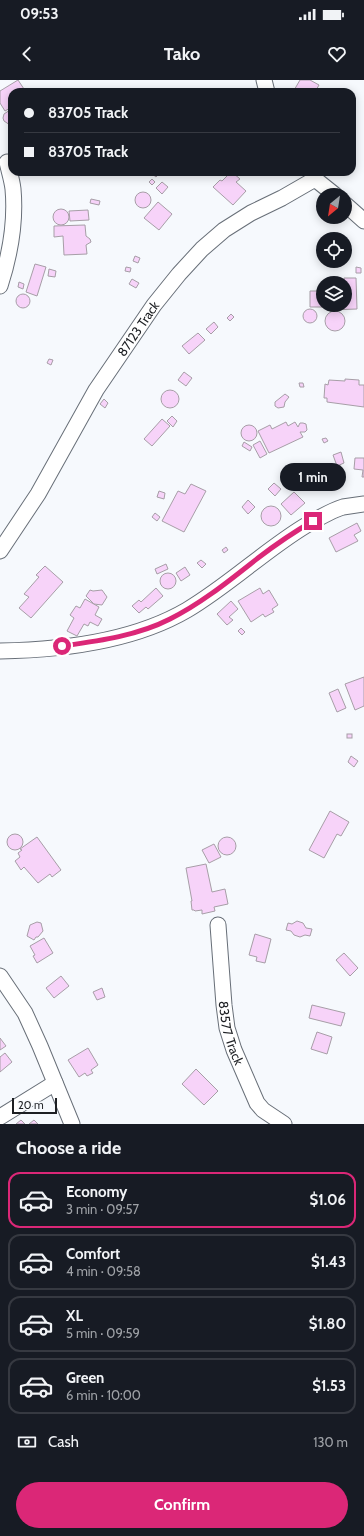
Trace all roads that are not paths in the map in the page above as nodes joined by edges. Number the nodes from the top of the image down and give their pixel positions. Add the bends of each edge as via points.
1 (7, 162) dead end
2 (8, 166) edge
3 (10, 176) edge
4 (312, 176) edge
5 (314, 176) edge
6 (327, 188) edge
7 (352, 210) edge
8 (364, 221) edge
9 (0, 286) edge
10 (364, 504) edge
11 (0, 550) edge
12 (0, 651) edge
13 (218, 925) dead end
14 (0, 976) edge
15 (55, 1083) junction
16 (0, 1117) edge
17 (72, 1124) edge
18 (284, 1124) edge

1 - 2 street
3 - 9 street via 14,220
4 - 11 street, 87123 Track via 282,198 224,230 178,274 154,304 96,390 38,494
5 - 6 street, 87123 Track
7 - 8 street
10 - 12 street via 343,508 313,521 187,610 156,625 140,631 48,649
13 - 18 street, 83577 Track via 224,1005 227,1028 234,1050 257,1103
14 - 15 street via 25,1013
15 - 16 street
15 - 17 street

